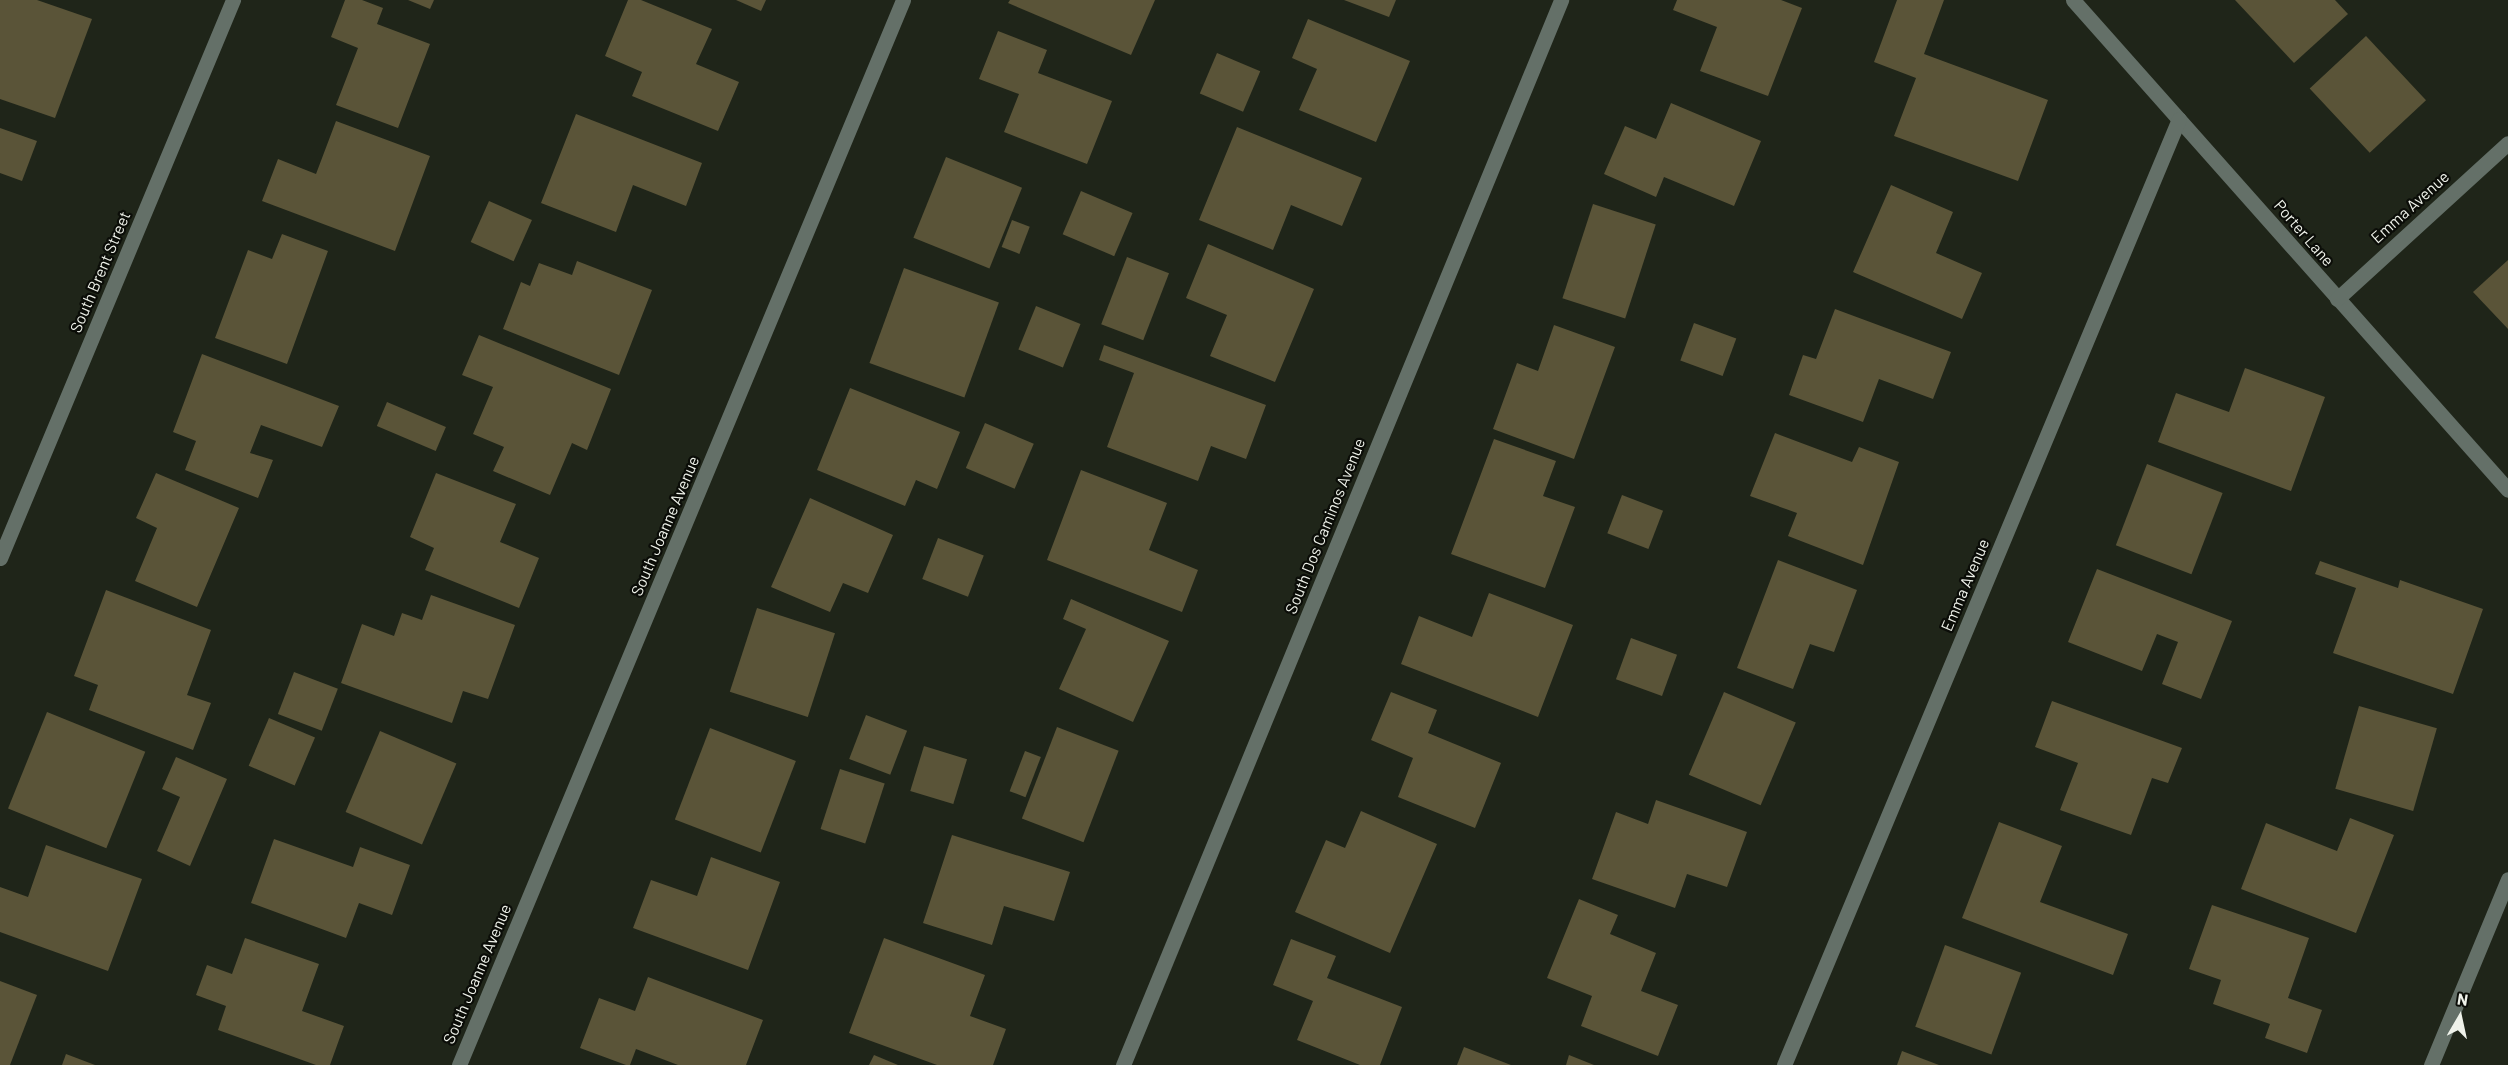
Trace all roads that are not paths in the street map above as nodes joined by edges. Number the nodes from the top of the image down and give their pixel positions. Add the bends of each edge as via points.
1 (233, 0) edge
2 (903, 0) edge
3 (1561, 0) edge
4 (2073, 0) edge
5 (2179, 119) junction
6 (2508, 143) edge
7 (2337, 299) junction
8 (2508, 490) edge
9 (0, 558) edge
10 (2508, 879) edge
11 (459, 1065) edge
12 (1123, 1065) edge
13 (1784, 1065) edge
14 (2431, 1065) edge

1 - 9 street, South Brent Street
2 - 11 street, South Joanne Avenue
3 - 12 street, South Dos Caminos Avenue
4 - 5 street, Porter Lane
5 - 7 street, Porter Lane
5 - 13 street, Emma Avenue
6 - 7 street, Emma Avenue
7 - 8 street, Porter Lane
10 - 14 street

